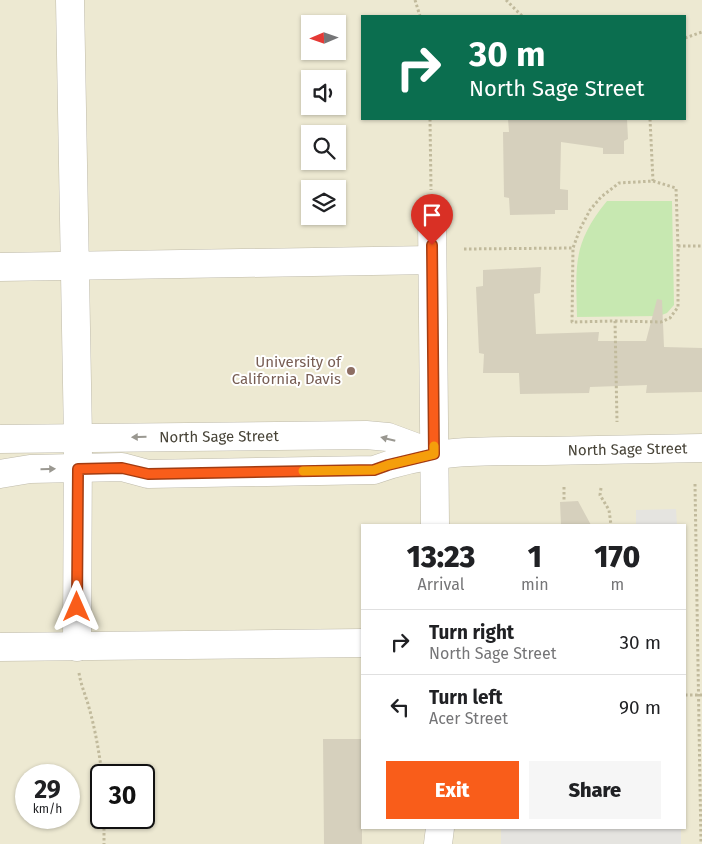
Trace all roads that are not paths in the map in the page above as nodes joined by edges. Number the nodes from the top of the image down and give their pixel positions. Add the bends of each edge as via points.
1 (70, 0) edge
2 (432, 215) road end
3 (432, 260) junction
4 (0, 267) edge
5 (75, 267) junction
6 (78, 438) junction
7 (0, 439) edge
8 (702, 448) edge
9 (434, 454) junction
10 (78, 469) junction
11 (0, 474) edge
12 (436, 524) edge
13 (361, 643) edge
14 (76, 646) junction
15 (0, 647) edge
16 (440, 829) edge
17 (438, 844) edge

1 - 5 street
2 - 3 street
3 - 5 street
3 - 9 street
4 - 5 street
5 - 6 street
6 - 7 street, North Sage Street
9 -> 6 street, North Sage Street via 388,438 366,435
6 - 10 street
8 - 9 street, North Sage Street
9 - 10 street, North Sage Street via 374,470 148,474 122,468
9 - 12 street
11 -> 10 street, North Sage Street via 30,469
10 - 14 street
13 - 14 street
14 - 15 street
16 - 17 street

